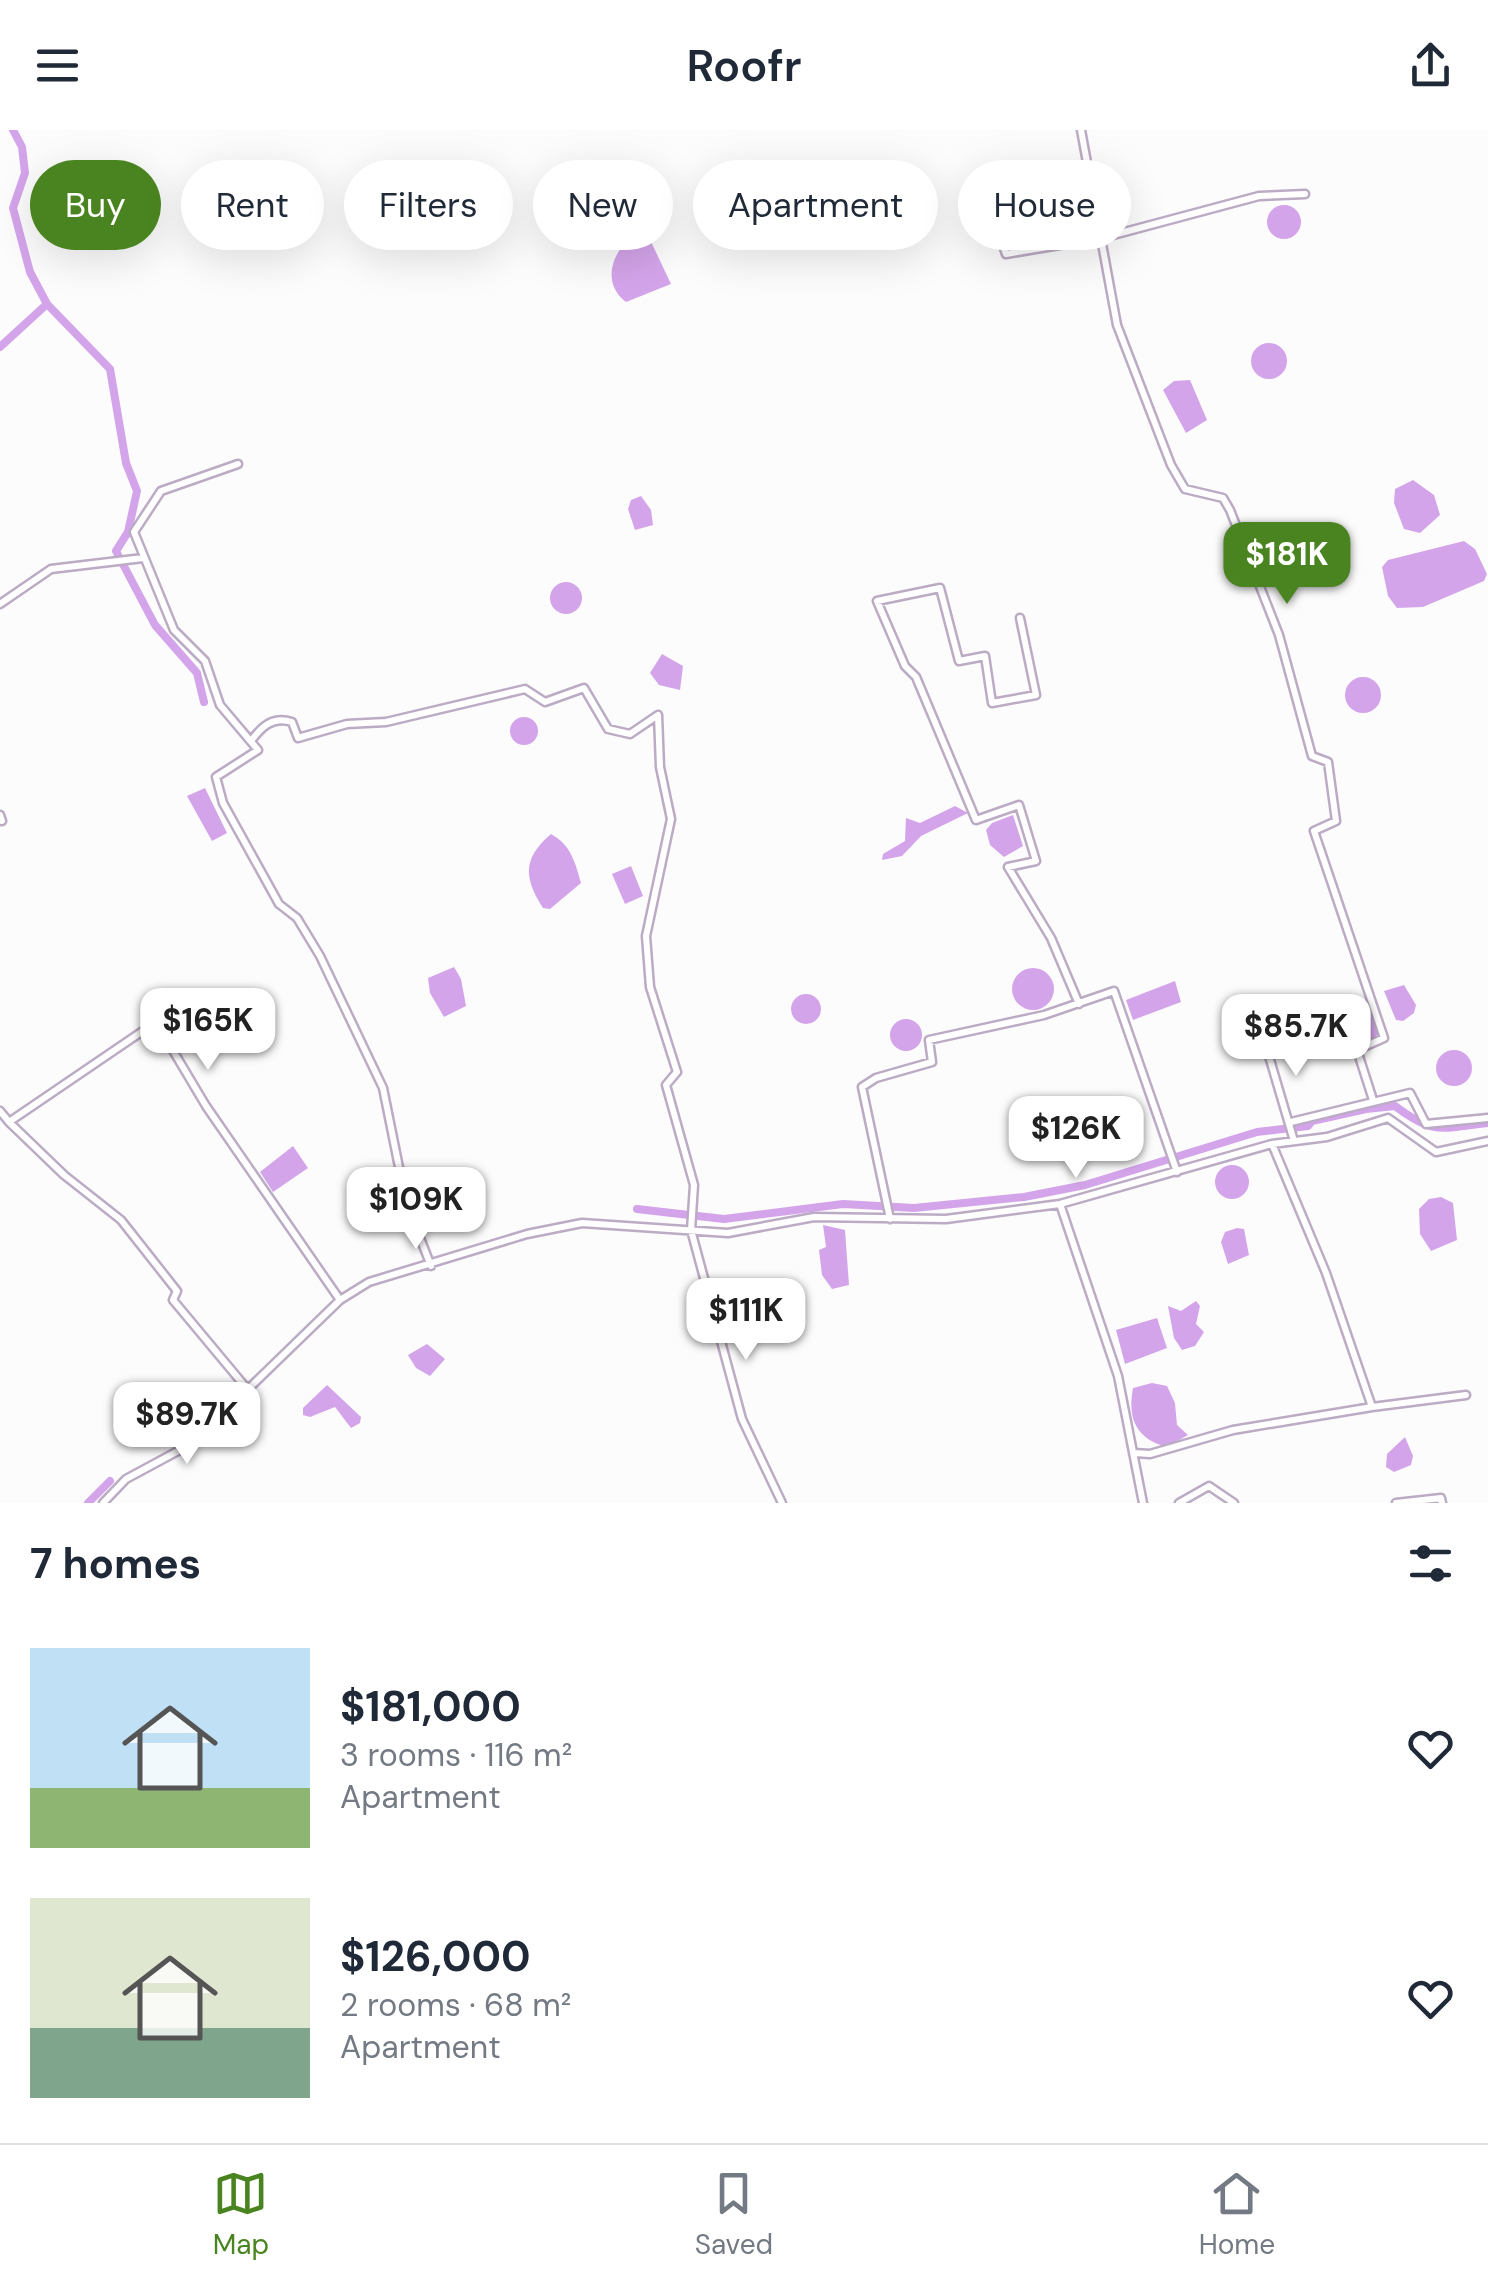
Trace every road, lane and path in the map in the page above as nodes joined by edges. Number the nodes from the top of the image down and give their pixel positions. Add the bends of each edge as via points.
1 (1081, 130) edge
2 (1087, 160) edge
3 (1305, 194) dead end
4 (1131, 230) edge
5 (1005, 250) edge
6 (1030, 250) edge
7 (1104, 250) edge
8 (238, 464) dead end
9 (143, 558) junction
10 (0, 604) edge
11 (1020, 618) dead end
12 (250, 741) junction
13 (1079, 1004) junction
14 (1266, 1046) dead end
15 (1373, 1100) junction
16 (0, 1112) edge
17 (1488, 1118) edge
18 (9, 1122) junction
19 (1290, 1122) junction
20 (1294, 1140) junction
21 (1488, 1141) edge
22 (1272, 1144) junction
23 (1176, 1172) junction
24 (1060, 1204) junction
25 (889, 1217) junction
26 (690, 1230) junction
27 (430, 1264) junction
28 (340, 1300) junction
29 (248, 1390) junction
30 (1466, 1395) dead end
31 (1372, 1407) junction
32 (1134, 1454) junction
33 (103, 1503) edge
34 (782, 1503) edge
35 (1143, 1503) edge
36 (1179, 1503) edge
37 (1234, 1503) edge
38 (1396, 1503) edge
39 (1442, 1503) edge

1 - 2 street
3 - 4 street via 1259,196
5 - 6 street
7 - 15 street via 1117,325 1171,465 1186,489 1222,498 1230,510 1279,634 1304,739 1312,756 1328,762 1336,821 1314,831 1384,1038 1357,1050
8 - 9 street via 162,491 134,532
9 - 10 street via 51,568
9 - 12 street via 174,630 205,661 220,705
11 - 13 street via 1036,695 992,703 985,656 959,661 940,588 877,601 976,820 1019,805 1036,860 1008,867 1051,938
12 - 26 street via 262,725 282,719 292,722 298,738 526,689 545,702 584,688 608,729 630,734 658,715 671,819 646,936 650,987 677,1072 666,1085 691,1169 696,1204
12 - 27 street via 258,750 216,778 223,804 279,904 297,918 320,956 383,1088 406,1202
13 - 23 street via 1114,990
13 - 25 street via 929,1040 932,1062 862,1087
14 - 19 street
15 - 17 street via 1410,1093 1426,1124
15 - 19 street
16 - 18 street
18 - 28 street via 156,1022
18 - 29 street via 121,1220 177,1291 173,1300
19 - 20 street
20 - 21 street via 1327,1138 1388,1118 1436,1152
20 - 22 street
22 - 23 street
22 - 31 street
23 - 24 street
24 - 25 street via 946,1219
24 - 32 street via 1118,1376
25 - 26 street via 814,1217 728,1233
26 - 27 street via 582,1223
26 - 34 street via 742,1420
27 - 28 street via 369,1282
28 - 29 street
29 - 33 street via 178,1451 126,1480
30 - 31 street
31 - 32 street
32 - 35 street
36 - 37 street via 1209,1486
38 - 39 street

